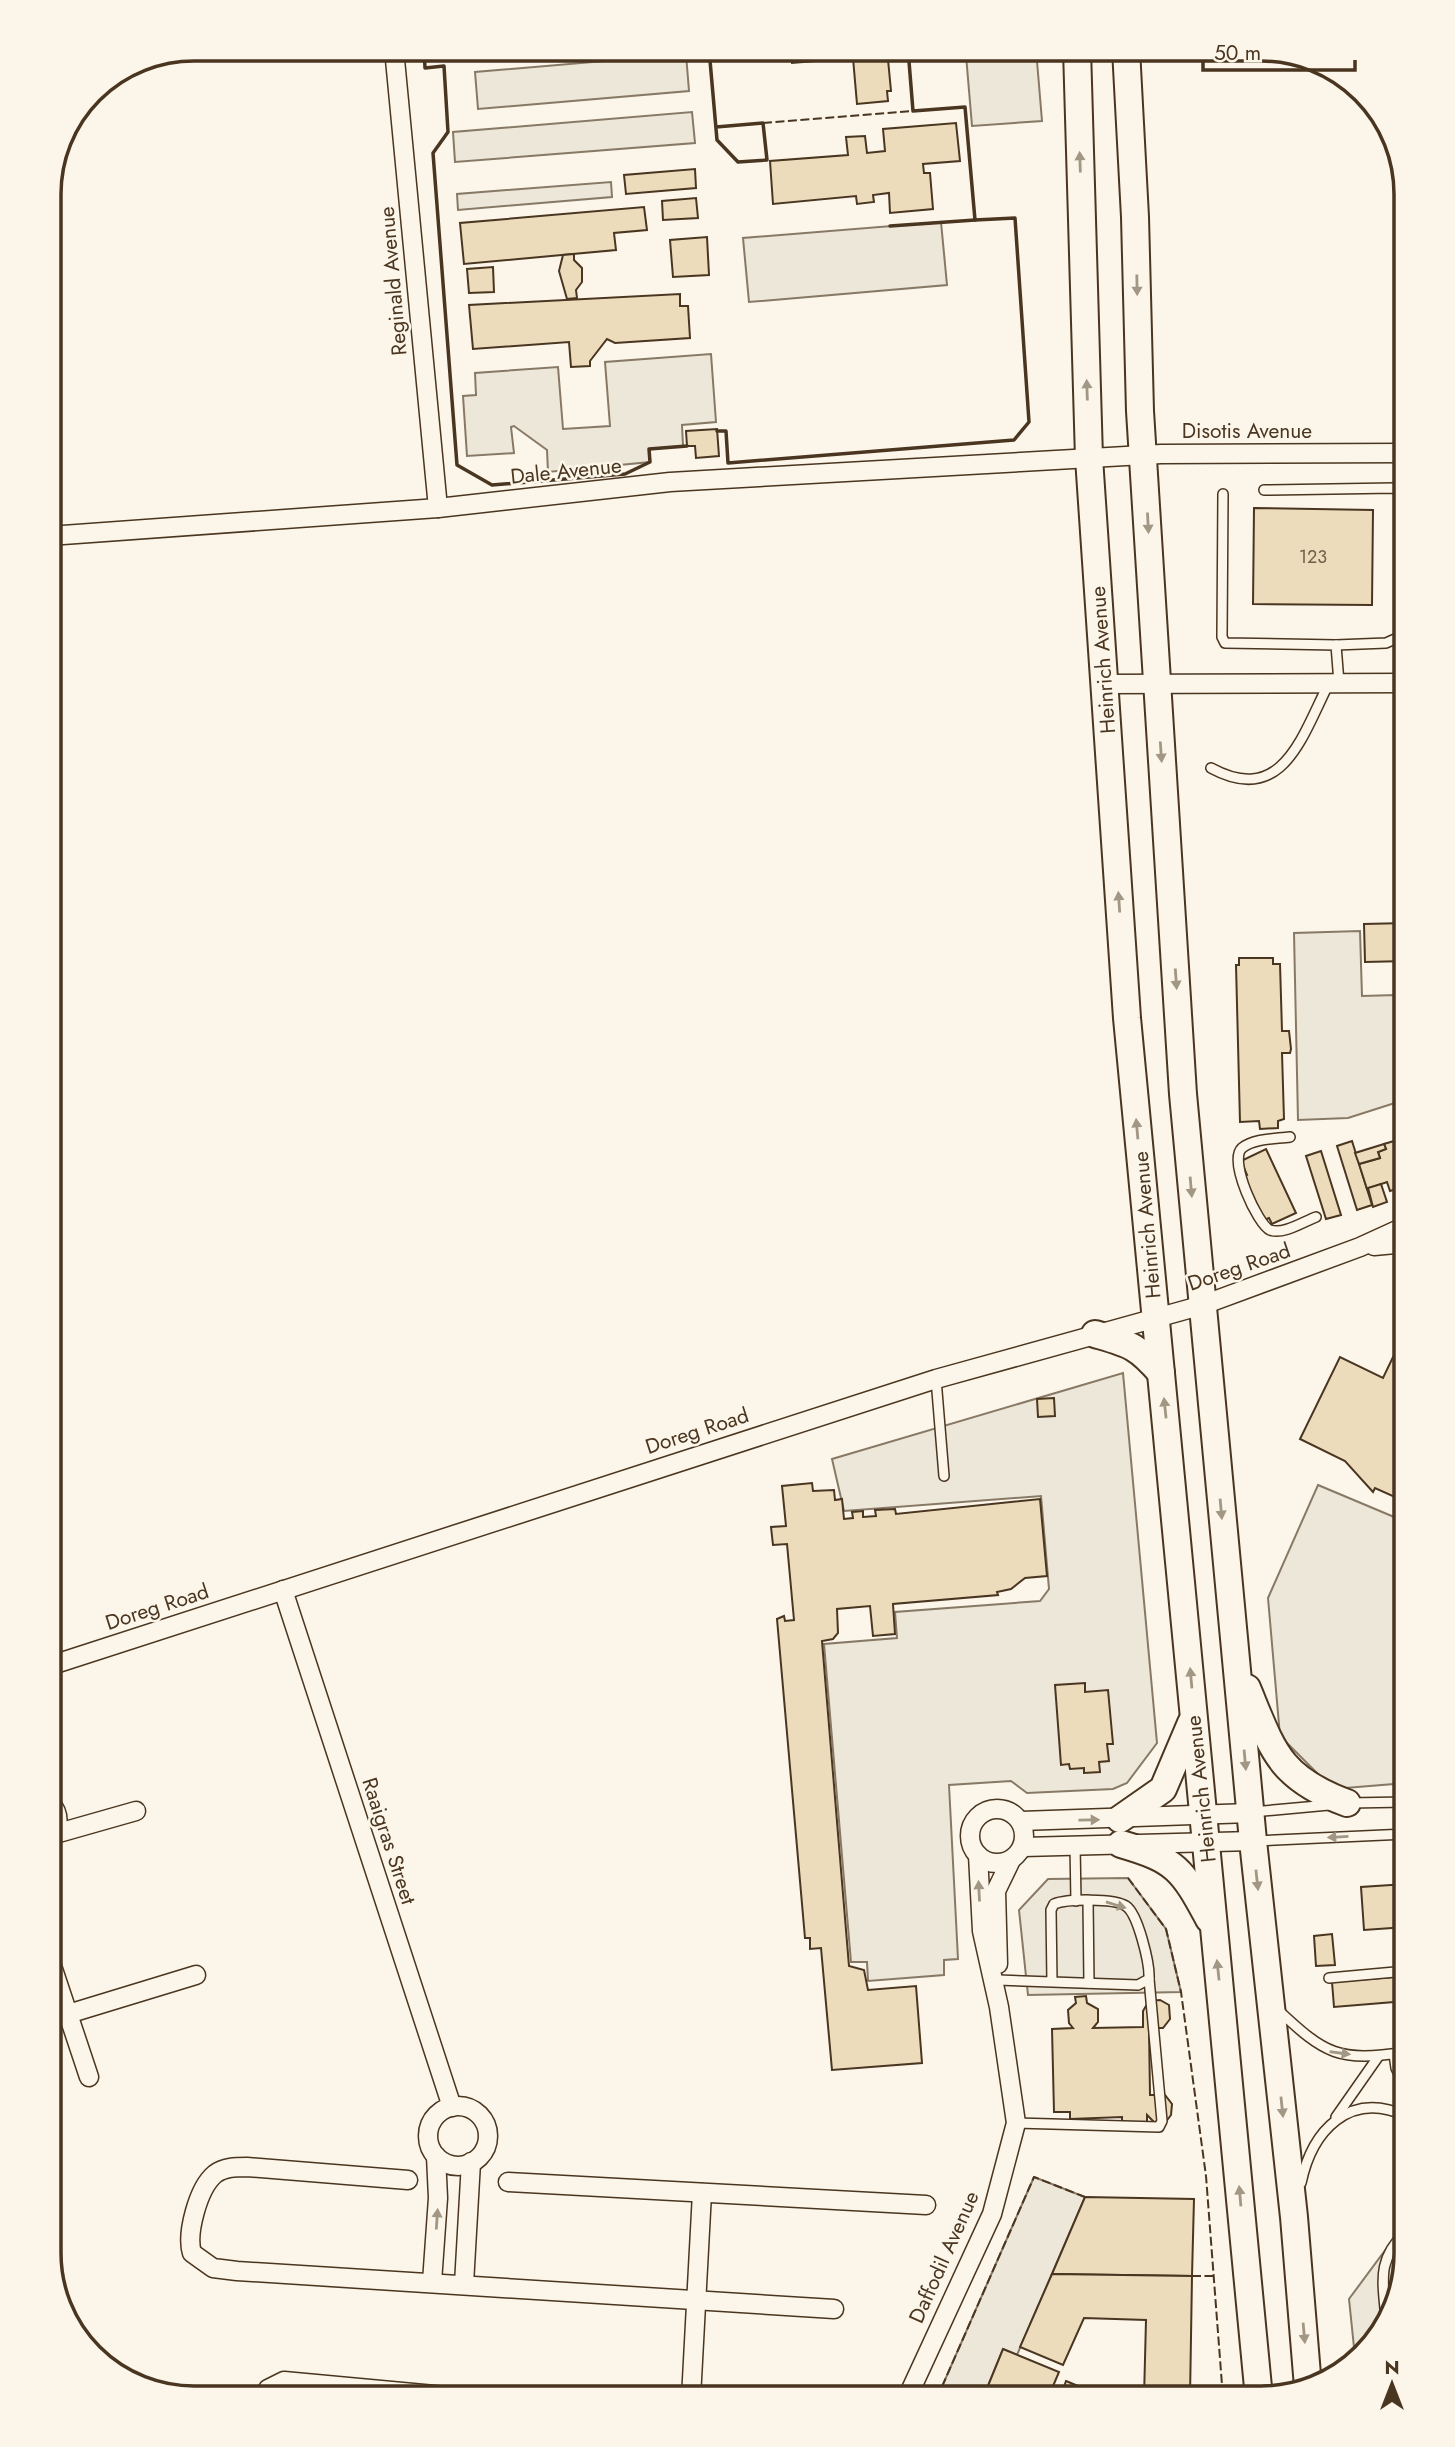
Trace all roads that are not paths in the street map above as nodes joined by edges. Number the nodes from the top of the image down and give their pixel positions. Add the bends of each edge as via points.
1 (395, 61) edge
2 (1077, 62) edge
3 (1127, 62) edge
4 (1394, 453) edge
5 (1143, 455) junction
6 (1089, 458) junction
7 (1394, 488) edge
8 (1264, 490) dead end
9 (1223, 494) dead end
10 (438, 508) junction
11 (62, 535) edge
12 (1394, 639) edge
13 (1336, 645) junction
14 (1334, 683) junction
15 (1394, 683) edge
16 (1104, 684) junction
17 (1157, 684) junction
18 (1211, 768) dead end
19 (1290, 1137) dead end
20 (1316, 1217) dead end
21 (1394, 1231) edge
22 (1394, 1244) edge
23 (1360, 1247) junction
24 (1203, 1305) junction
25 (1156, 1319) junction
26 (1095, 1335) junction
27 (1161, 1373) junction
28 (936, 1379) junction
29 (944, 1476) dead end
30 (283, 1590) junction
31 (1236, 1661) junction
32 (61, 1662) edge
33 (1194, 1716) junction
34 (1394, 1802) edge
35 (1347, 1803) junction
36 (136, 1811) dead end
37 (1250, 1813) junction
38 (1203, 1815) junction
39 (1021, 1821) junction
40 (1121, 1831) junction
41 (1394, 1834) edge
42 (61, 1835) edge
43 (1253, 1841) junction
44 (1206, 1843) junction
45 (1075, 1845) junction
46 (1017, 1854) junction
47 (978, 1855) junction
48 (1076, 1901) junction
49 (1088, 1901) junction
50 (1214, 1930) junction
51 (1394, 1972) edge
52 (196, 1975) dead end
53 (1329, 1978) dead end
54 (1149, 1979) junction
55 (998, 1980) junction
56 (1052, 1982) junction
57 (1089, 1983) junction
58 (61, 1993) edge
59 (1270, 2003) junction
60 (999, 2007) junction
61 (68, 2014) junction
62 (1394, 2054) edge
63 (1378, 2057) junction
64 (89, 2077) dead end
65 (452, 2106) junction
66 (1394, 2112) edge
67 (1336, 2117) junction
68 (1016, 2123) junction
69 (436, 2156) junction
70 (471, 2162) junction
71 (408, 2180) dead end
72 (508, 2182) dead end
73 (702, 2193) junction
74 (926, 2206) dead end
75 (1294, 2217) junction
76 (1394, 2247) edge
77 (432, 2282) junction
78 (464, 2284) junction
79 (698, 2300) junction
80 (1384, 2302) edge
81 (834, 2309) dead end
82 (1307, 2377) edge
83 (276, 2385) edge
84 (328, 2385) edge
85 (692, 2385) edge
86 (913, 2386) edge
87 (1258, 2386) edge

1 - 10 street, Reginald Avenue
6 -> 2 street, Heinrich Avenue
3 -> 5 street
4 - 5 street, Disotis Avenue
5 - 6 street, Disotis Avenue
5 -> 17 street
6 - 10 street, Dale Avenue via 670,482
6 - 16 street, Heinrich Avenue
7 - 8 lane
9 - 13 lane via 1225,643
10 - 11 street, Dale Avenue
12 - 13 lane
13 - 14 lane
14 - 15 street
14 - 17 street
14 - 18 lane via 1299,740 1269,777 1229,778
16 - 17 street
25 -> 16 street, Heinrich Avenue
17 -> 24 street via 1183,1094
19 - 20 lane via 1242,1148 1236,1157 1237,1168 1263,1226 1283,1230
21 - 23 street, Doreg Road
22 - 23 street, Doreg Road
23 - 24 street, Doreg Road
24 - 25 street, Doreg Road
24 -> 31 street
25 - 26 street, Doreg Road
25 - 27 street, Heinrich Avenue
26 - 27 street via 1143,1351
26 - 28 street, Doreg Road
33 -> 27 street, Heinrich Avenue
28 - 29 lane
28 - 30 street, Doreg Road
30 - 32 street, Doreg Road
30 - 65 street, Raaigras Street
31 - 35 street via 1280,1761 1307,1786
31 -> 37 street
33 - 38 street, Heinrich Avenue
33 - 40 street via 1163,1789
34 - 35 lane
35 - 37 lane
36 - 42 street
37 - 38 street
37 - 43 street
38 - 40 street
38 - 44 street, Heinrich Avenue
39 -> 40 street
39 - 46 street, Daffodil Avenue via 1025,1839
39 - 47 street, Daffodil Avenue via 1006,1810 980,1814 970,1830 972,1848
40 - 44 street
40 - 45 street
40 - 50 street via 1174,1865 1188,1881
41 -> 43 lane
43 - 44 street
43 -> 59 street
44 - 50 street, Heinrich Avenue
45 - 46 street
45 - 48 lane
46 - 47 street via 993,1863
46 - 55 street, Daffodil Avenue via 996,1891
60 -> 47 street, Daffodil Avenue via 982,1931
48 - 49 lane
48 - 56 lane via 1061,1902 1051,1910
49 -> 54 lane via 1125,1905 1134,1915
49 - 57 lane
87 -> 50 street, Heinrich Avenue
51 - 53 lane
52 - 61 street
54 - 57 lane via 1138,1985
54 - 68 lane via 1159,2127
55 - 56 lane
55 - 60 street, Daffodil Avenue
56 - 57 lane
58 - 61 street
59 -> 63 lane via 1326,2051
59 -> 75 street
60 - 68 street, Daffodil Avenue
61 - 64 street
62 - 63 lane
63 - 67 lane
65 - 69 street via 436,2115 428,2131
65 - 70 street via 473,2110 486,2126 486,2147
66 - 67 lane via 1373,2110
67 - 75 lane via 1311,2148
68 - 86 street, Daffodil Avenue via 992,2214
69 - 70 street via 453,2165
77 -> 69 street
70 - 78 street
71 - 77 street via 225,2169 209,2180 203,2192 189,2229 189,2243 199,2261 213,2268
72 - 73 street
73 - 74 street
73 - 79 street
75 -> 82 street
76 - 80 lane via 1382,2273
77 - 78 street
78 - 79 street
79 - 81 street
79 - 85 street
83 - 84 street via 284,2381

